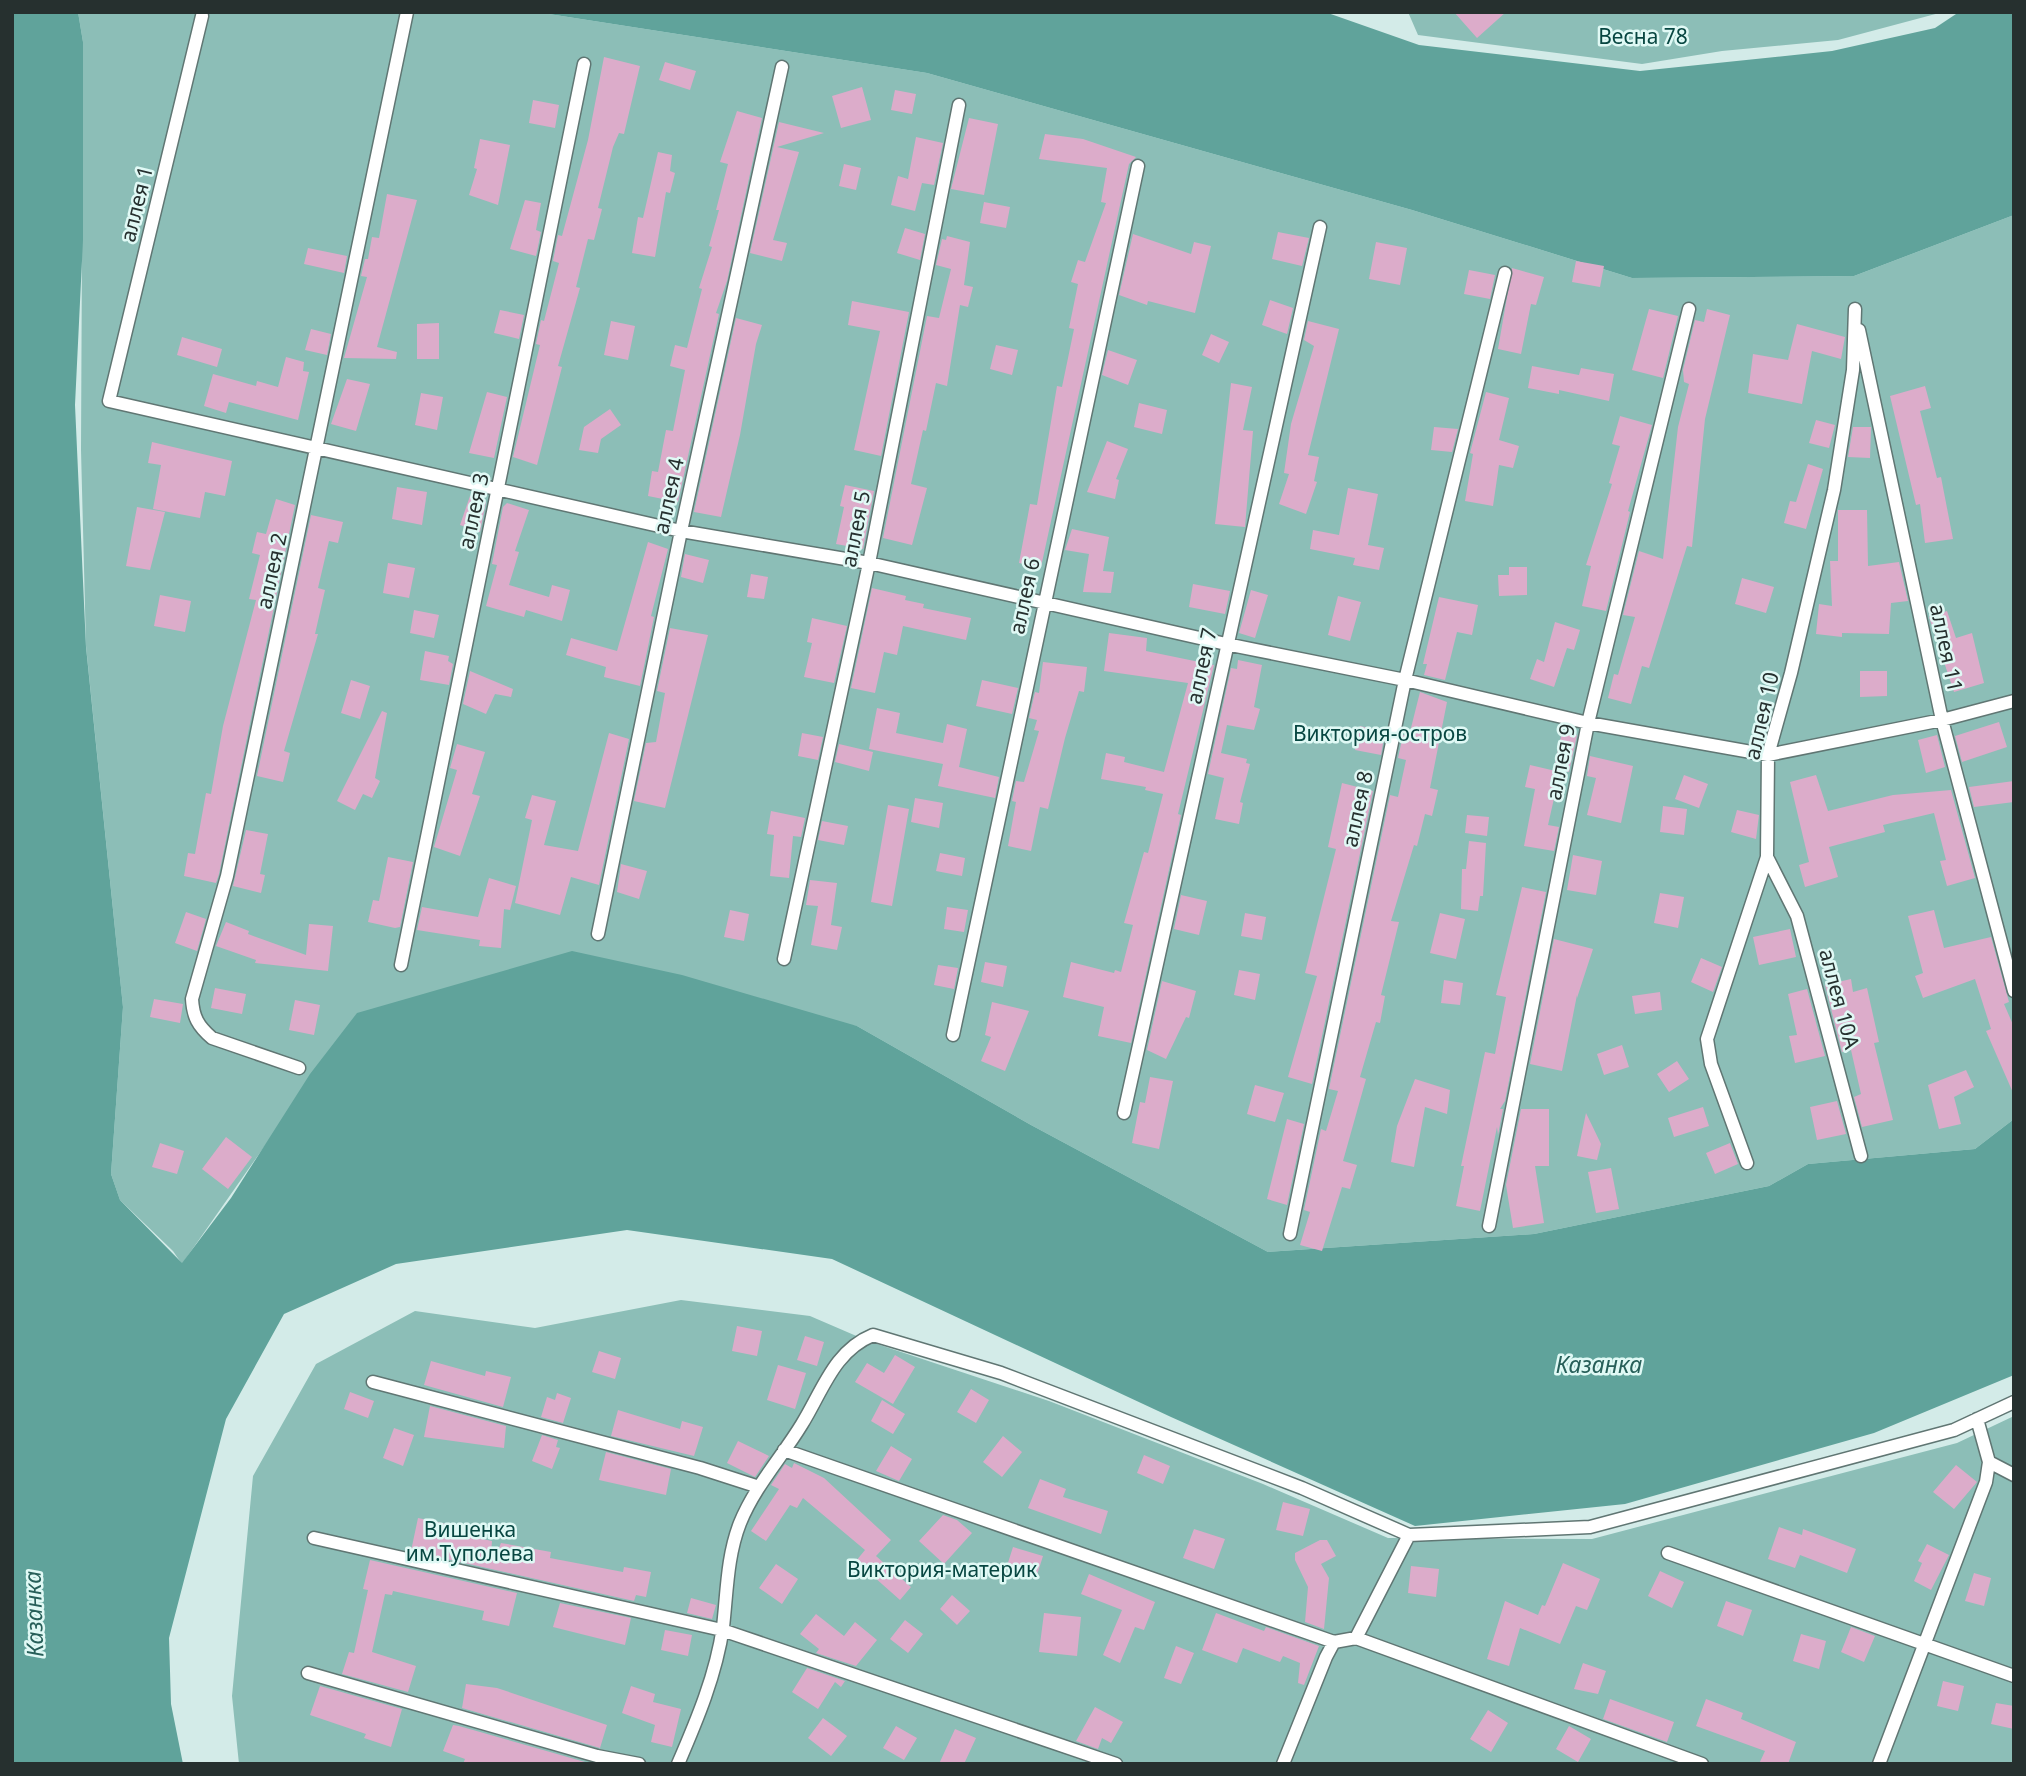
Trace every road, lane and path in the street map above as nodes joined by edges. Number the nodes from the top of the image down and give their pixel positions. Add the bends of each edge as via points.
1 (407, 12) edge
2 (202, 16) dead end
3 (584, 64) dead end
4 (782, 67) dead end
5 (959, 104) dead end
6 (1138, 166) dead end
7 (1320, 227) dead end
8 (1505, 273) dead end
9 (1689, 309) dead end
10 (1855, 309) joint
11 (317, 451) junction
12 (498, 490) junction
13 (681, 531) junction
14 (869, 563) junction
15 (1044, 601) junction
16 (1226, 644) junction
17 (1405, 680) junction
18 (2014, 701) edge
19 (1942, 720) junction
20 (1588, 723) junction
21 (1768, 755) junction
22 (1767, 857) junction
23 (598, 934) dead end
24 (784, 959) dead end
25 (401, 965) dead end
26 (2014, 991) edge
27 (953, 1035) dead end
28 (299, 1068) dead end
29 (1124, 1113) dead end
30 (1861, 1156) dead end
31 (1746, 1163) dead end
32 (1489, 1226) dead end
33 (1290, 1234) dead end
34 (373, 1382) dead end
35 (2014, 1402) edge
36 (1977, 1419) junction
37 (784, 1451) junction
38 (1989, 1462) junction
39 (2014, 1475) edge
40 (759, 1487) junction
41 (1409, 1535) junction
42 (314, 1538) dead end
43 (1668, 1553) dead end
44 (722, 1630) junction
45 (1356, 1638) junction
46 (1334, 1642) junction
47 (1925, 1646) junction
48 (308, 1673) dead end
49 (2014, 1676) edge
50 (639, 1764) edge
51 (678, 1764) edge
52 (1116, 1764) edge
53 (1283, 1764) edge
54 (1702, 1764) edge
55 (1880, 1764) edge

1 - 11 lane, аллея 2
2 - 11 lane, аллея 1 via 109,401
3 - 12 lane, аллея 3
4 - 13 lane, аллея 4
5 - 14 lane, аллея 5
6 - 15 lane, аллея 6
7 - 16 lane, аллея 7
8 - 17 lane, аллея 8
9 - 20 lane, аллея 9
10 - 19 lane, аллея 11
10 - 21 lane, аллея 10 via 1853,370 1834,489
11 - 12 lane
11 - 28 lane, аллея 2 via 227,876 192,999 200,1028 212,1038
12 - 13 lane
12 - 25 lane, аллея 3
13 - 14 lane
13 - 23 lane, аллея 4
14 - 15 lane
14 - 24 lane, аллея 5
15 - 16 lane
15 - 27 lane, аллея 6
16 - 17 lane
16 - 29 lane, аллея 7
17 - 20 lane
17 - 33 lane, аллея 8
18 - 19 lane
19 - 21 lane
19 - 26 lane, аллея 11
20 - 21 lane
20 - 32 lane, аллея 9
21 - 22 lane, аллея 10
22 - 30 lane, аллея 10А via 1797,916
22 - 31 lane, аллея 10 via 1707,1039 1711,1064
34 - 40 lane
35 - 36 lane
36 - 38 lane
36 - 41 lane via 1954,1430 1590,1527
37 - 40 lane
37 - 41 lane via 826,1377 856,1342 873,1335 1000,1373 1302,1488
37 - 46 lane
38 - 39 lane
38 - 47 lane via 1986,1482
40 - 44 lane via 740,1524 727,1574
41 - 45 lane
42 - 44 lane
43 - 47 lane
44 - 51 lane via 704,1704
44 - 52 lane
45 - 46 lane
45 - 54 lane
46 - 53 lane
47 - 49 lane
47 - 55 lane
48 - 50 lane

